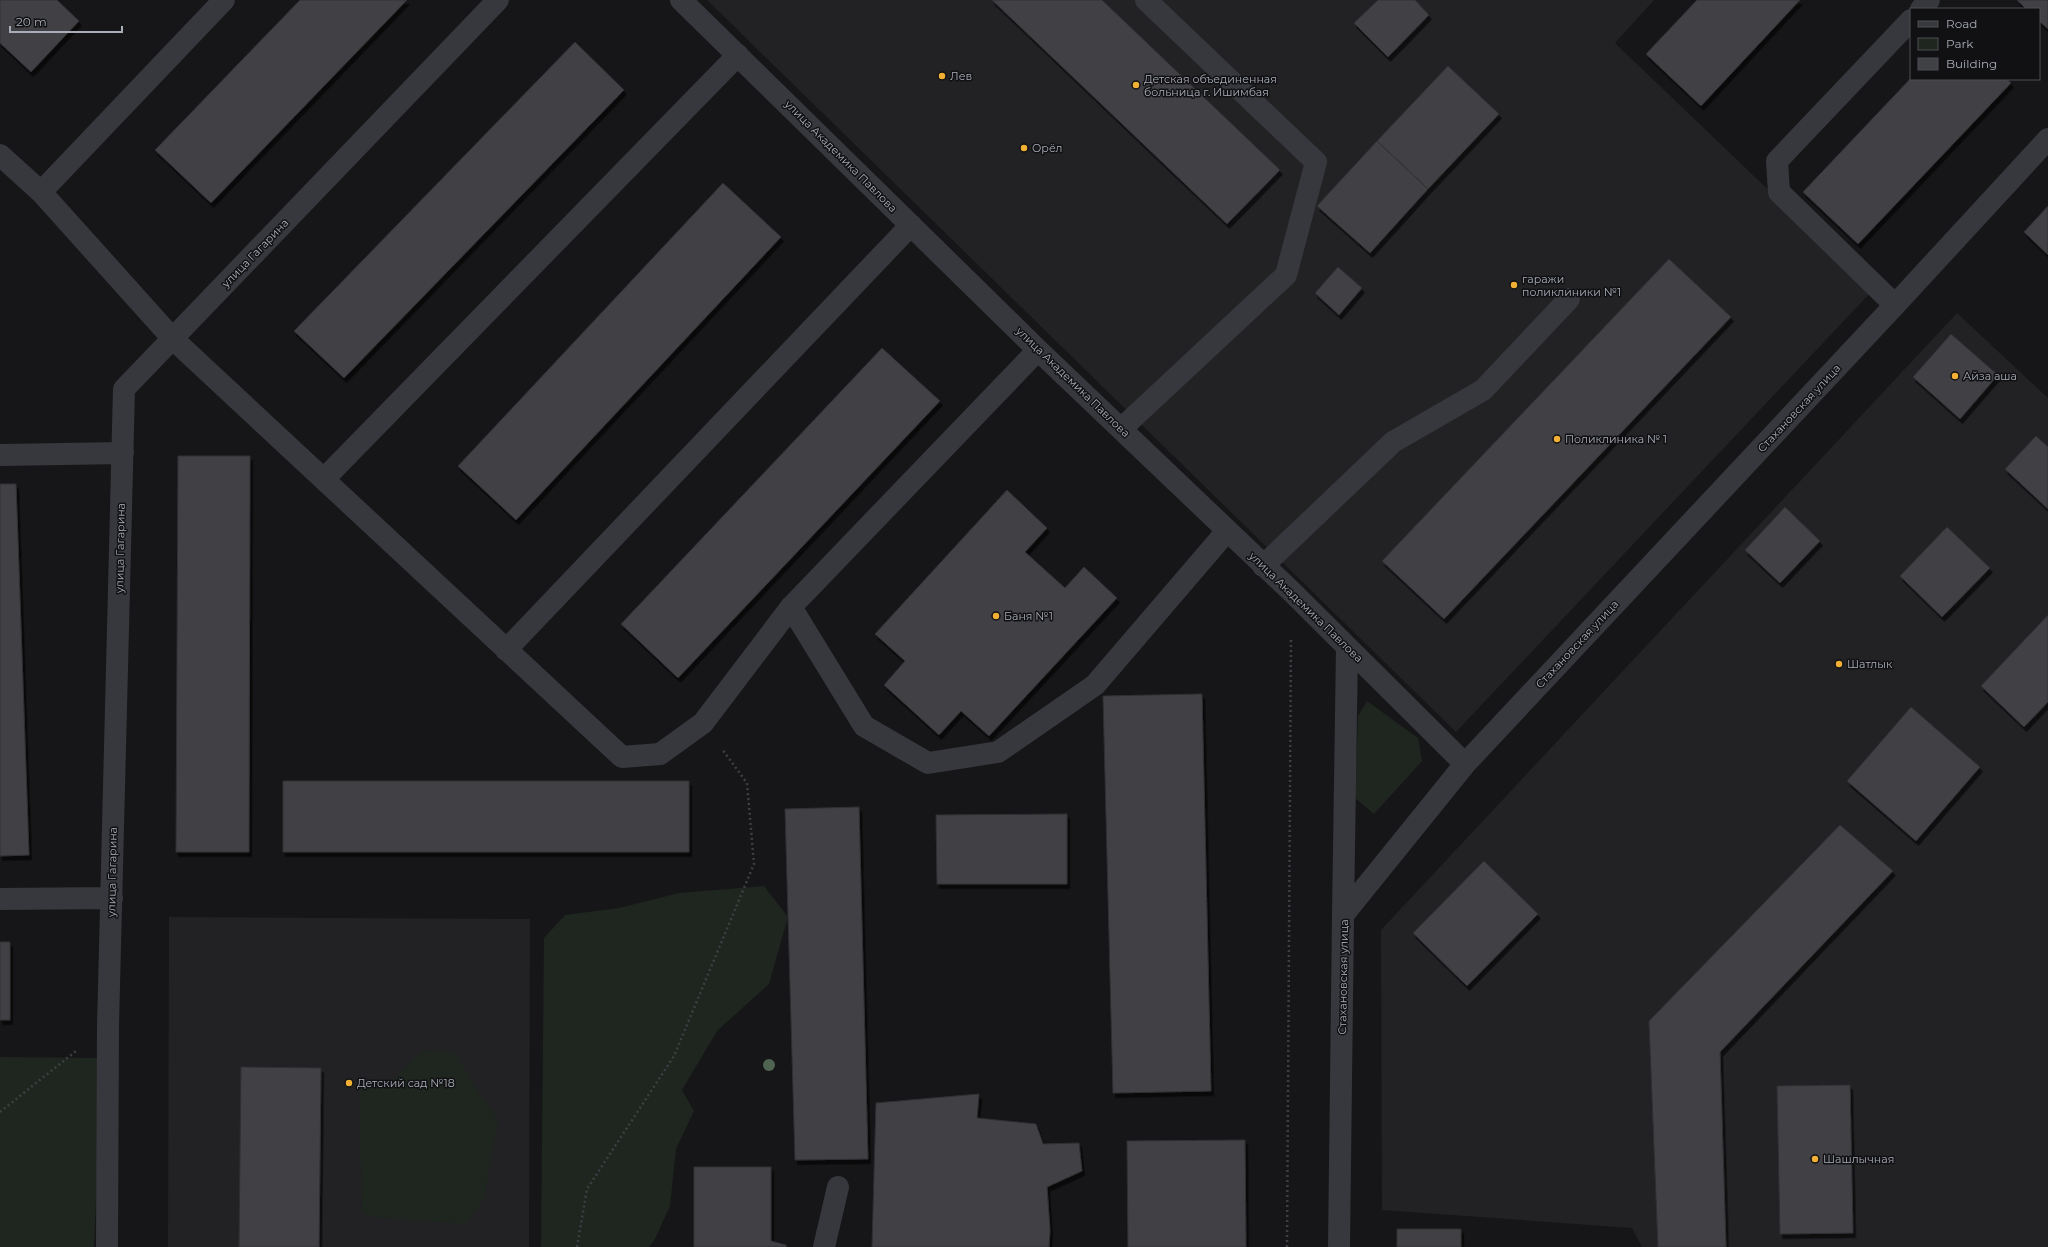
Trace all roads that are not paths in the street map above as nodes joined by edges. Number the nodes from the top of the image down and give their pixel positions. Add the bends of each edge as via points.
1 (224, 0) edge
2 (498, 0) edge
3 (681, 0) edge
4 (1146, 0) edge
5 (1929, 0) edge
6 (1922, 8) edge
7 (1910, 21) edge
8 (738, 55) junction
9 (2048, 139) edge
10 (0, 155) edge
11 (41, 192) junction
12 (911, 225) junction
13 (1569, 299) dead end
14 (1895, 305) junction
15 (173, 339) junction
16 (1038, 350) junction
17 (1121, 429) junction
18 (123, 453) junction
19 (0, 455) edge
20 (324, 479) junction
21 (1226, 531) junction
22 (1263, 566) junction
23 (791, 607) junction
24 (1347, 647) junction
25 (506, 650) junction
26 (1465, 764) junction
27 (112, 898) junction
28 (0, 900) edge
29 (1343, 915) junction
30 (838, 1187) dead end
31 (107, 1247) edge
32 (824, 1247) edge
33 (1339, 1247) edge

1 - 11 street
2 - 15 street, улица Гагарина
3 - 8 street, улица Академика Павлова
4 - 17 street via 1316,162 1286,275
5 - 6 street
7 - 14 street via 1777,161 1778,192
8 - 12 street, улица Академика Павлова
8 - 20 street
9 - 14 street, Стахановская улица
10 - 11 street
11 - 15 street
12 - 16 street, улица Академика Павлова
12 - 25 street
13 - 22 street via 1483,390 1393,442
14 - 26 street, Стахановская улица
15 - 18 street, улица Гагарина via 124,389
15 - 20 street
16 - 17 street, улица Академика Павлова
16 - 23 street
17 - 21 street, улица Академика Павлова
18 - 19 street
18 - 27 street, улица Гагарина
20 - 25 street
21 - 22 street, улица Академика Павлова
21 - 23 street via 1096,685 998,752 928,763 864,726
22 - 24 street, улица Академика Павлова
23 - 25 street via 703,723 660,754 622,757
24 - 26 street, улица Академика Павлова
24 - 29 street
26 - 29 street, Стахановская улица
27 - 28 street
27 - 31 street, улица Гагарина via 108,1026
29 - 33 street, Стахановская улица
30 - 32 street

